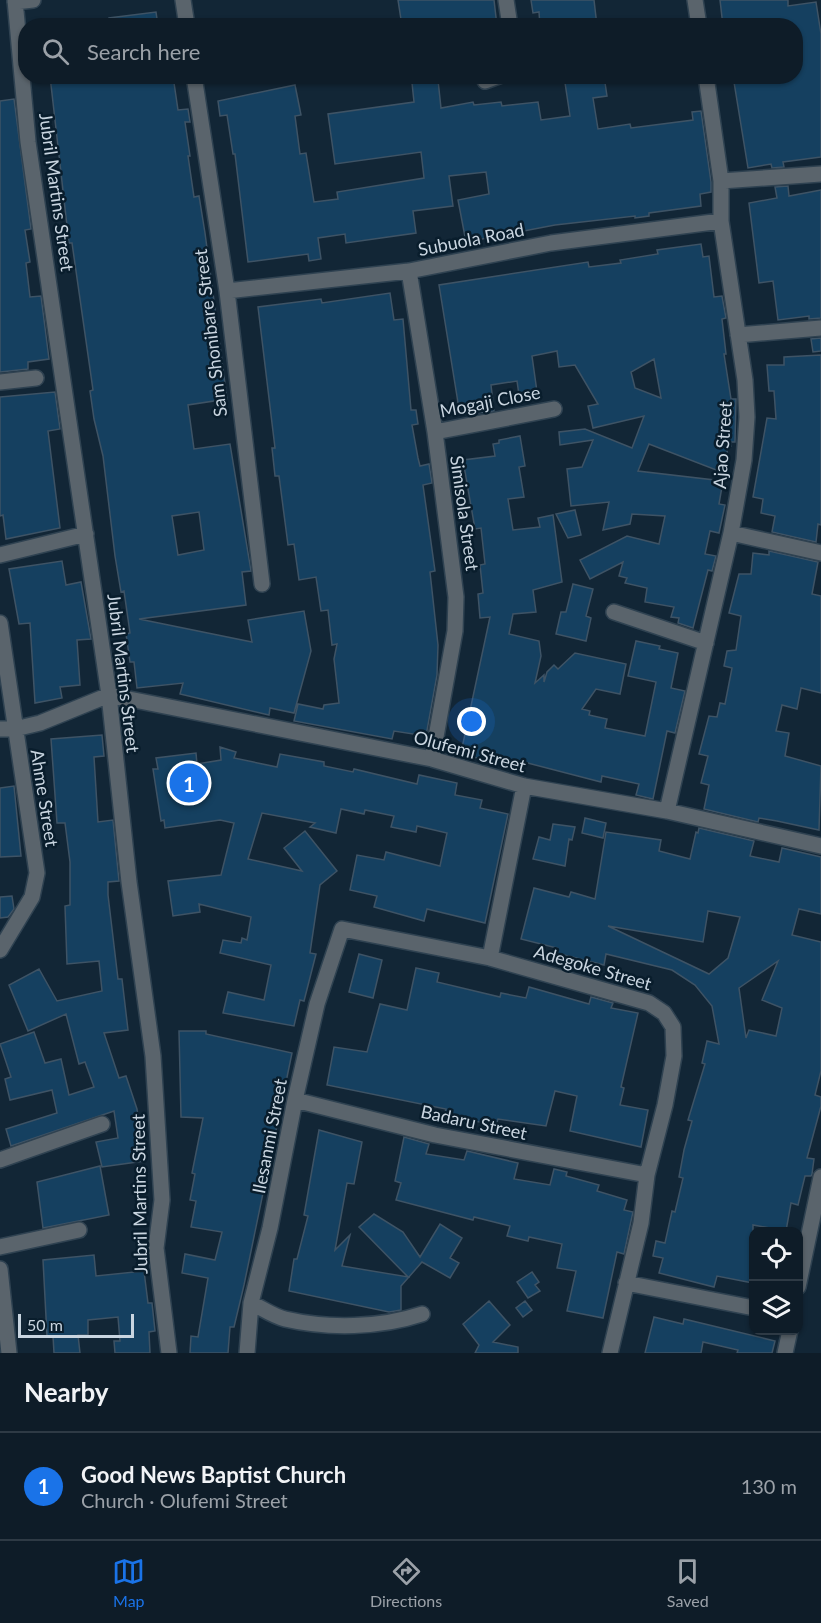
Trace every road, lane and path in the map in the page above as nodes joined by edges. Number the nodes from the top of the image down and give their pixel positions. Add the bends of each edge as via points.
1 (33, 0) edge
2 (183, 0) edge
3 (506, 0) edge
4 (695, 0) edge
5 (15, 1) edge
6 (186, 18) edge
7 (509, 18) edge
8 (698, 18) edge
9 (18, 34) edge
10 (23, 84) edge
11 (195, 84) edge
12 (707, 84) edge
13 (821, 174) edge
14 (721, 181) junction
15 (722, 221) junction
16 (409, 272) junction
17 (226, 291) junction
18 (821, 328) edge
19 (738, 335) junction
20 (36, 378) dead end
21 (0, 382) edge
22 (554, 409) dead end
23 (435, 432) junction
24 (732, 533) junction
25 (86, 534) junction
26 (821, 552) edge
27 (0, 555) edge
28 (262, 584) dead end
29 (614, 612) dead end
30 (0, 623) edge
31 (706, 643) junction
32 (109, 695) junction
33 (8, 729) edge
34 (432, 759) junction
35 (524, 786) junction
36 (667, 811) junction
37 (821, 846) edge
38 (342, 929) joint
39 (0, 950) edge
40 (490, 958) junction
41 (295, 1100) junction
42 (102, 1124) dead end
43 (0, 1160) edge
44 (647, 1175) junction
45 (821, 1177) edge
46 (79, 1230) dead end
47 (0, 1247) edge
48 (0, 1269) edge
49 (799, 1281) edge
50 (626, 1283) junction
51 (251, 1303) junction
52 (749, 1307) edge
53 (422, 1314) dead end
54 (789, 1335) edge
55 (9, 1353) edge
56 (169, 1353) edge
57 (247, 1353) edge
58 (610, 1353) edge
59 (785, 1353) edge

1 - 5 street
2 - 6 street
3 - 7 street
4 - 8 street
5 - 9 street, Jubril Martins Street
10 - 25 street, Jubril Martins Street
11 - 17 street, Sam Shonibare Street
12 - 14 street, Ajao Street
13 - 14 street
14 - 15 street, Ajao Street
15 - 16 street, Subuola Road via 551,243
15 - 19 street, Ajao Street
16 - 17 street, Subuola Road
16 - 23 street, Simisola Street
17 - 28 street, Sam Shonibare Street
18 - 19 street
19 - 24 street, Ajao Street via 747,417
20 - 21 street
22 - 23 street, Mogaji Close
23 - 34 street, Simisola Street via 456,597 455,631
24 - 26 street
24 - 31 street, Ajao Street
25 - 27 street
25 - 32 street, Jubril Martins Street
29 - 31 street
30 - 33 street, Ahme Street
31 - 36 street, Ajao Street
32 - 33 street via 50,719
32 - 34 street, Olufemi Street
32 - 56 street, Jubril Martins Street via 153,1056 162,1200 156,1248
33 - 39 street, Ahme Street via 37,873 32,897
34 - 35 street, Olufemi Street
35 - 36 street, Olufemi Street
35 - 40 street
36 - 37 street, Olufemi Street
38 - 40 street, Adegoke Street
38 - 41 street, Ilesanmi Street via 317,1004
40 - 44 street, Adegoke Street via 650,1003 664,1013 673,1027 674,1056
41 - 44 street, Badaru Street via 435,1134
41 - 51 street, Ilesanmi Street
42 - 43 street
44 - 50 street, Adegoke Street
45 - 49 street
46 - 47 street
48 - 55 street
50 - 52 street
50 - 58 street, Adegoke Street
51 - 53 street via 283,1319 321,1323 399,1322
51 - 57 street, Ilesanmi Street
54 - 59 street

